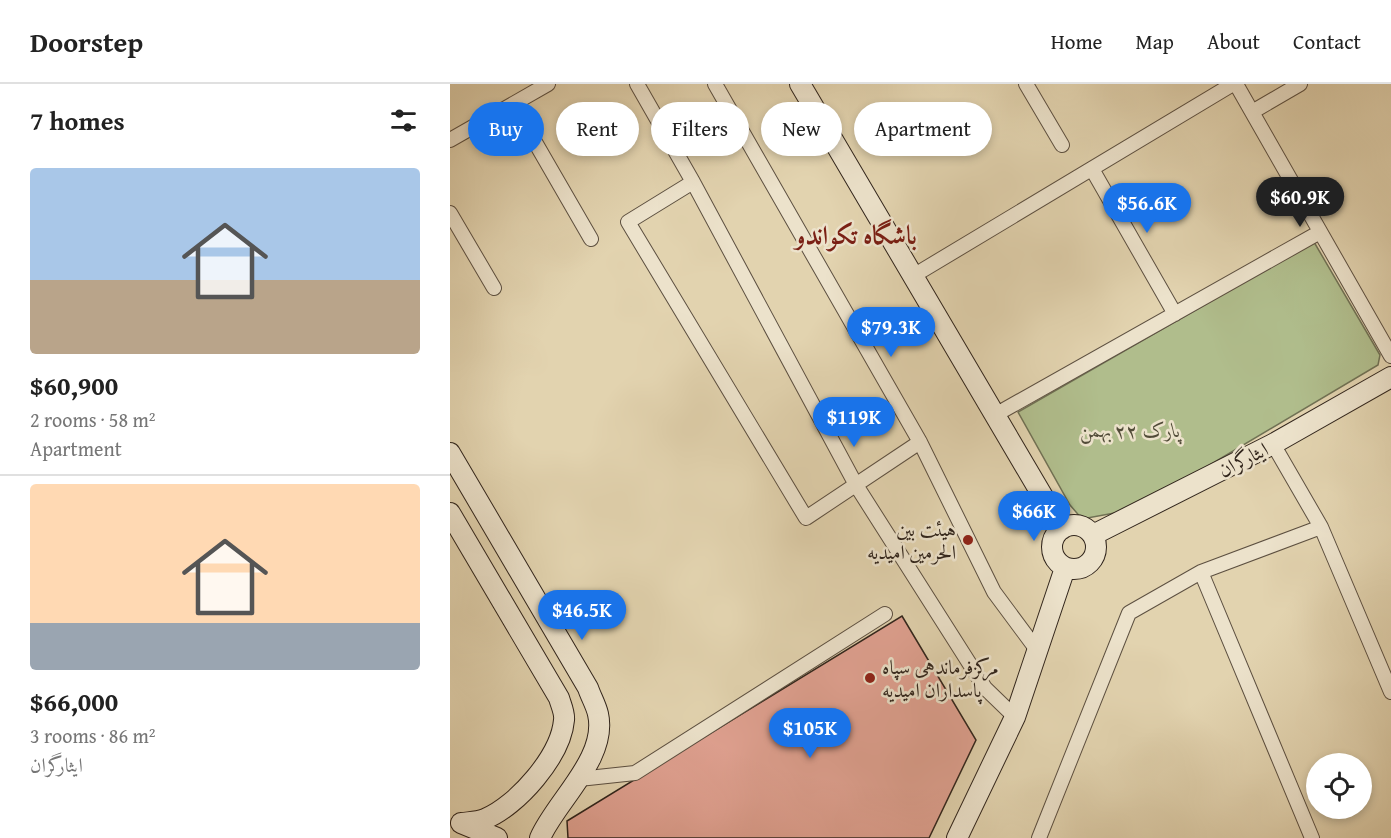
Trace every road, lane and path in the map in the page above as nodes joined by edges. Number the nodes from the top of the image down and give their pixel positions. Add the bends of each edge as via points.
1 (548, 84) edge
2 (637, 84) edge
3 (715, 84) edge
4 (800, 84) edge
5 (1026, 84) edge
6 (1234, 84) edge
7 (1300, 84) edge
8 (516, 102) edge
9 (1252, 112) junction
10 (468, 130) edge
11 (450, 140) edge
12 (1062, 145) dead end
13 (543, 156) edge
14 (1092, 169) junction
15 (693, 182) junction
16 (450, 213) edge
17 (1320, 232) junction
18 (591, 239) dead end
19 (913, 276) junction
20 (494, 288) dead end
21 (1175, 314) junction
22 (1391, 356) edge
23 (1391, 377) edge
24 (995, 415) junction
25 (920, 442) junction
26 (1273, 444) junction
27 (450, 453) edge
28 (856, 485) junction
29 (450, 513) edge
30 (1321, 526) junction
31 (1062, 529) junction
32 (1093, 535) junction
33 (1065, 568) junction
34 (1201, 572) junction
35 (885, 614) dead end
36 (1037, 650) junction
37 (1391, 692) edge
38 (1015, 717) junction
39 (579, 779) junction
40 (456, 821) edge
41 (497, 838) edge
42 (540, 838) edge
43 (957, 838) edge
44 (1039, 838) edge
45 (1312, 838) edge

1 - 8 street
2 - 15 street
3 - 25 street
4 - 19 street
5 - 12 street
6 - 9 street
6 - 14 street
7 - 9 street
9 - 17 street
10 - 11 street
13 - 18 street
14 - 19 street
14 - 21 street
15 - 28 street
15 - 28 street via 628,222 806,518
16 - 20 street
17 - 21 street
17 - 22 street
19 - 24 street
21 - 24 street
23 - 26 street, ایثارگران
24 - 31 street
25 - 28 street
25 - 36 street via 994,592
26 - 30 street
26 - 32 street, ایثارگران
27 - 39 street via 588,688 598,715 599,734
28 - 38 street via 985,688
29 - 40 street via 559,698 565,718 561,736 531,783 503,809 483,820
30 - 34 street
30 - 37 street
31 - 32 street via 1082,526
31 - 33 street via 1054,540 1053,553
32 - 33 street via 1096,551 1089,565
33 - 36 street
34 - 44 street via 1129,613
34 - 45 street
35 - 39 street via 635,773
36 - 38 street
38 - 43 street
39 - 42 street
40 - 41 street

